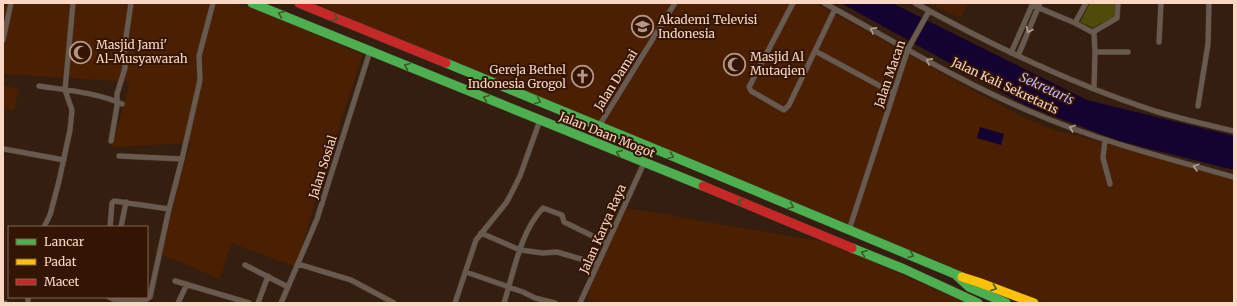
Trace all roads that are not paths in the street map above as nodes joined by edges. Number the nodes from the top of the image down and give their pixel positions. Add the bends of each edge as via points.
1 (11, 3) edge
2 (73, 3) edge
3 (132, 3) edge
4 (213, 3) edge
5 (252, 3) edge
6 (300, 3) edge
7 (675, 3) edge
8 (793, 3) edge
9 (824, 3) edge
10 (915, 3) edge
11 (1086, 3) edge
12 (1118, 3) edge
13 (1161, 3) edge
14 (1209, 3) edge
15 (1033, 4) edge
16 (1039, 5) edge
17 (835, 9) junction
18 (928, 12) junction
19 (1075, 23) junction
20 (1093, 32) junction
21 (3, 40) edge
22 (1159, 42) dead end
23 (909, 47) junction
24 (370, 51) junction
25 (815, 51) junction
26 (1095, 52) junction
27 (1128, 52) dead end
28 (1011, 53) junction
29 (1018, 56) junction
30 (437, 59) junction
31 (450, 64) junction
32 (429, 74) junction
33 (443, 80) junction
34 (39, 86) dead end
35 (1094, 89) junction
36 (65, 90) junction
37 (893, 93) junction
38 (116, 101) junction
39 (122, 104) dead end
40 (1198, 106) dead end
41 (540, 120) junction
42 (599, 126) junction
43 (1234, 131) edge
44 (1105, 140) junction
45 (110, 141) dead end
46 (3, 150) edge
47 (119, 156) dead end
48 (182, 158) junction
49 (64, 160) junction
50 (644, 163) junction
51 (1234, 177) edge
52 (1110, 184) dead end
53 (126, 202) junction
54 (169, 209) junction
55 (44, 226) edge
56 (110, 226) edge
57 (121, 226) edge
58 (849, 230) junction
59 (481, 233) junction
60 (607, 243) junction
61 (520, 250) junction
62 (298, 264) junction
63 (598, 264) junction
64 (245, 265) dead end
65 (466, 272) junction
66 (268, 276) junction
67 (957, 276) junction
68 (175, 281) dead end
69 (187, 284) junction
70 (288, 287) junction
71 (509, 287) junction
72 (953, 291) junction
73 (111, 298) edge
74 (994, 301) edge
75 (178, 303) edge
76 (249, 303) edge
77 (258, 303) edge
78 (281, 303) edge
79 (394, 303) edge
80 (455, 303) edge
81 (504, 303) edge
82 (555, 303) edge
83 (580, 303) edge
84 (978, 303) edge
85 (1006, 303) edge
86 (1034, 303) edge

1 - 21 street
2 - 36 street
3 - 38 street via 124,51 125,68
4 - 48 street via 199,56 200,80
24 -> 5 highway, Jalan Daan Mogot
6 -> 30 highway, Jalan Daan Mogot
7 - 42 street, Jalan Damai
8 - 25 street via 750,90 785,110
9 - 17 street, Jalan Kali Sekretaris
10 - 18 street
11 - 19 street
12 - 20 street via 1117,18
13 - 22 street
14 - 40 street via 1208,44
15 - 16 street
15 - 28 street
16 - 19 street
16 -> 29 street
23 -> 17 street, Jalan Kali Sekretaris
17 - 25 street
18 - 23 street, Jalan Macan
18 - 28 street
19 - 20 street
20 - 26 street
23 - 37 street, Jalan Macan
44 -> 23 street, Jalan Kali Sekretaris via 1028,111 959,77
32 -> 24 highway, Jalan Daan Mogot
24 - 62 street, Jalan Sosial via 316,219
25 - 37 street
26 - 27 street
26 - 35 street
28 - 29 street
29 - 35 street
30 - 31 highway, Jalan Daan Mogot
30 - 32 highway
31 - 33 highway
31 -> 42 highway, Jalan Daan Mogot
32 - 33 highway, Jalan Daan Mogot
41 -> 33 highway, Jalan Daan Mogot
34 - 36 street
35 - 43 street via 1155,111
36 - 38 street
36 - 49 street via 72,110
37 - 58 street, Jalan Macan
38 - 39 street
38 - 45 street via 117,108
50 -> 41 highway, Jalan Daan Mogot
41 - 59 street via 510,196
42 -> 58 highway, Jalan Daan Mogot
51 -> 44 street, Jalan Kali Sekretaris
44 - 52 street via 1103,158
46 - 49 street
47 - 48 street
48 - 54 street
49 - 55 street via 50,215
50 - 60 street, Jalan Karya Raya
72 -> 50 highway, Jalan Daan Mogot
53 - 54 street
53 - 56 street via 112,203
53 - 57 street
54 - 73 street via 150,297 142,301
58 -> 67 highway, Jalan Daan Mogot
59 - 61 street
59 - 65 street via 476,240
60 - 61 street via 564,222 563,216 543,208 533,221
60 - 63 street, Jalan Karya Raya
61 - 63 street via 557,252
61 - 71 street
62 - 70 street, Jalan Sosial
62 - 79 street via 351,280
63 - 83 street, Jalan Karya Raya
64 - 66 street
65 - 71 street
65 - 80 street
66 - 70 street
66 - 77 street
67 - 74 highway, Jalan Daan Mogot via 969,287
67 -> 86 highway, Jalan Daan Mogot
68 - 69 street
69 - 75 street
69 - 76 street
70 - 78 street, Jalan Sosial
71 - 81 street
71 - 82 street
72 - 74 highway, Jalan Daan Mogot via 967,292
72 - 84 highway, Jalan Daan Mogot
74 - 85 highway, Jalan Daan Mogot

